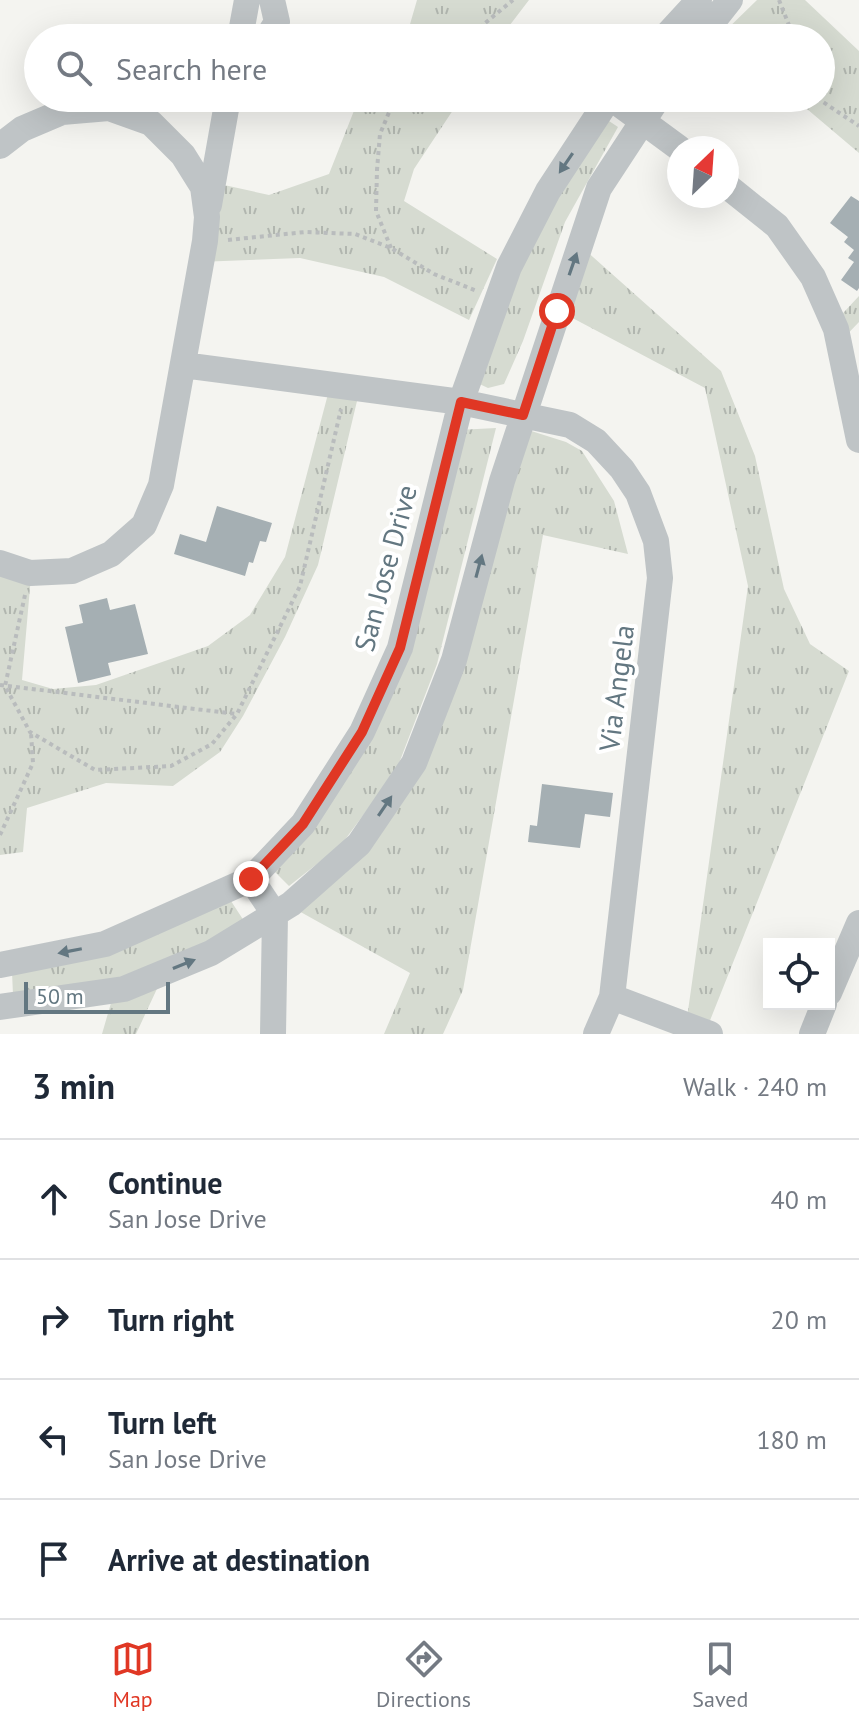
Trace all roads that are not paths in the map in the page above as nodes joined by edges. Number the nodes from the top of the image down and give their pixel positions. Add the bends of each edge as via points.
1 (247, 0) edge
2 (272, 0) edge
3 (699, 0) edge
4 (730, 0) edge
5 (243, 24) edge
6 (276, 24) edge
7 (677, 24) edge
8 (711, 24) edge
9 (62, 112) edge
10 (120, 112) edge
11 (226, 112) edge
12 (601, 112) edge
13 (647, 112) edge
14 (653, 112) edge
15 (670, 136) edge
16 (0, 146) edge
17 (739, 196) edge
18 (206, 229) junction
19 (183, 365) junction
20 (461, 402) junction
21 (523, 415) junction
22 (859, 440) edge
23 (0, 563) edge
24 (251, 879) junction
25 (275, 915) junction
26 (859, 923) edge
27 (0, 965) edge
28 (835, 979) edge
29 (612, 997) junction
30 (0, 1007) edge
31 (822, 1010) edge
32 (273, 1034) edge
33 (596, 1034) edge
34 (710, 1034) edge
35 (812, 1034) edge

1 - 5 street
2 - 6 street
3 - 7 street
4 - 8 street
9 - 16 street via 22,129
10 - 18 street via 151,123 183,155 203,187
11 - 18 street
12 -> 20 street, San Jose Drive via 548,191 509,267
21 -> 13 street via 599,188
14 - 15 street
17 - 22 street via 777,226 813,277 836,329
18 - 19 street
19 - 20 street, Via Angela
19 - 23 street via 161,485 144,525 111,554 72,571 30,573
20 - 21 street, Via Angela
20 - 24 street, San Jose Drive via 400,648 362,732 303,824
25 -> 21 street via 359,844 414,763 454,660
21 - 29 street, Via Angela via 570,425 596,441 638,493 656,541 660,578
24 - 25 street
24 -> 27 street, San Jose Drive via 105,944
30 -> 25 street via 124,989 211,953
25 - 32 street
26 - 28 street
29 - 33 street, Via Angela
29 - 34 street
31 - 35 street

